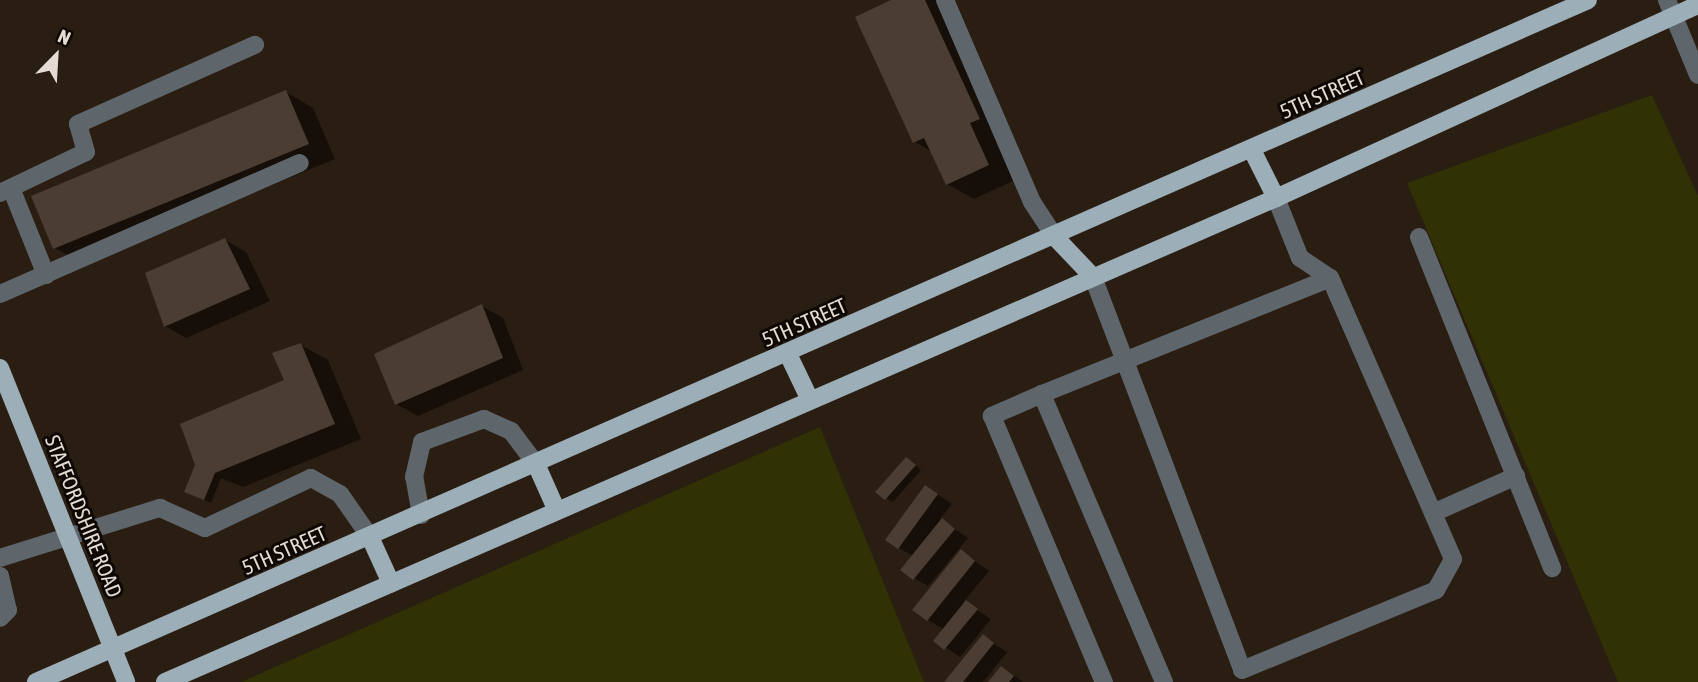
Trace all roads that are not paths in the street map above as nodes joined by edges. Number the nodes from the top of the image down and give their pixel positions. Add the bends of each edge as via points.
1 (945, 0) edge
2 (1588, 0) edge
3 (1667, 0) edge
4 (1698, 5) edge
5 (1675, 18) junction
6 (255, 45) dead end
7 (1698, 75) edge
8 (1252, 150) junction
9 (300, 163) dead end
10 (6, 190) edge
11 (1276, 198) junction
12 (1055, 237) junction
13 (1419, 237) dead end
14 (46, 275) junction
15 (1093, 277) junction
16 (1330, 278) junction
17 (0, 294) edge
18 (788, 354) junction
19 (1123, 362) junction
20 (0, 368) edge
21 (1042, 394) junction
22 (810, 400) junction
23 (536, 464) junction
24 (1516, 476) junction
25 (557, 511) junction
26 (1433, 513) junction
27 (421, 515) junction
28 (68, 537) junction
29 (370, 537) junction
30 (0, 558) edge
31 (1552, 568) dead end
32 (0, 576) edge
33 (391, 583) junction
34 (0, 618) edge
35 (113, 650) junction
36 (1240, 676) edge
37 (36, 682) edge
38 (126, 682) edge
39 (165, 682) edge
40 (1104, 682) edge
41 (1164, 682) edge

1 - 12 street via 1032,202
2 - 8 main road, 5TH STREET
3 - 5 street
4 - 5 main road
5 - 7 street
5 - 11 main road
6 - 10 street via 78,124 86,152
8 - 11 main road
8 - 12 main road, 5TH STREET
9 - 14 street
10 - 14 street
11 - 15 main road
11 - 16 street via 1300,258
12 - 15 main road
12 - 18 main road, 5TH STREET
13 - 24 street
14 - 17 street
15 - 19 street
15 - 22 main road
16 - 19 street
16 - 26 street
18 - 22 main road
18 - 23 main road, 5TH STREET
19 - 21 street
19 - 36 street
20 - 28 main road, STAFFORDSHIRE ROAD
21 - 40 street via 992,416
21 - 41 street
22 - 25 main road
23 - 25 main road
23 - 27 main road, 5TH STREET
23 - 27 street via 511,431 484,419 422,442 414,477
24 - 26 street
24 - 31 street
25 - 33 main road
26 - 36 street via 1453,559 1436,590
27 - 29 main road, 5TH STREET
28 - 29 street via 160,508 205,528 311,478 340,494
28 - 30 street
28 - 35 main road, STAFFORDSHIRE ROAD
29 - 33 main road
29 - 35 main road, 5TH STREET
32 - 34 street via 8,610
33 - 39 main road
35 - 37 main road, 5TH STREET
35 - 38 main road, STAFFORDSHIRE ROAD

